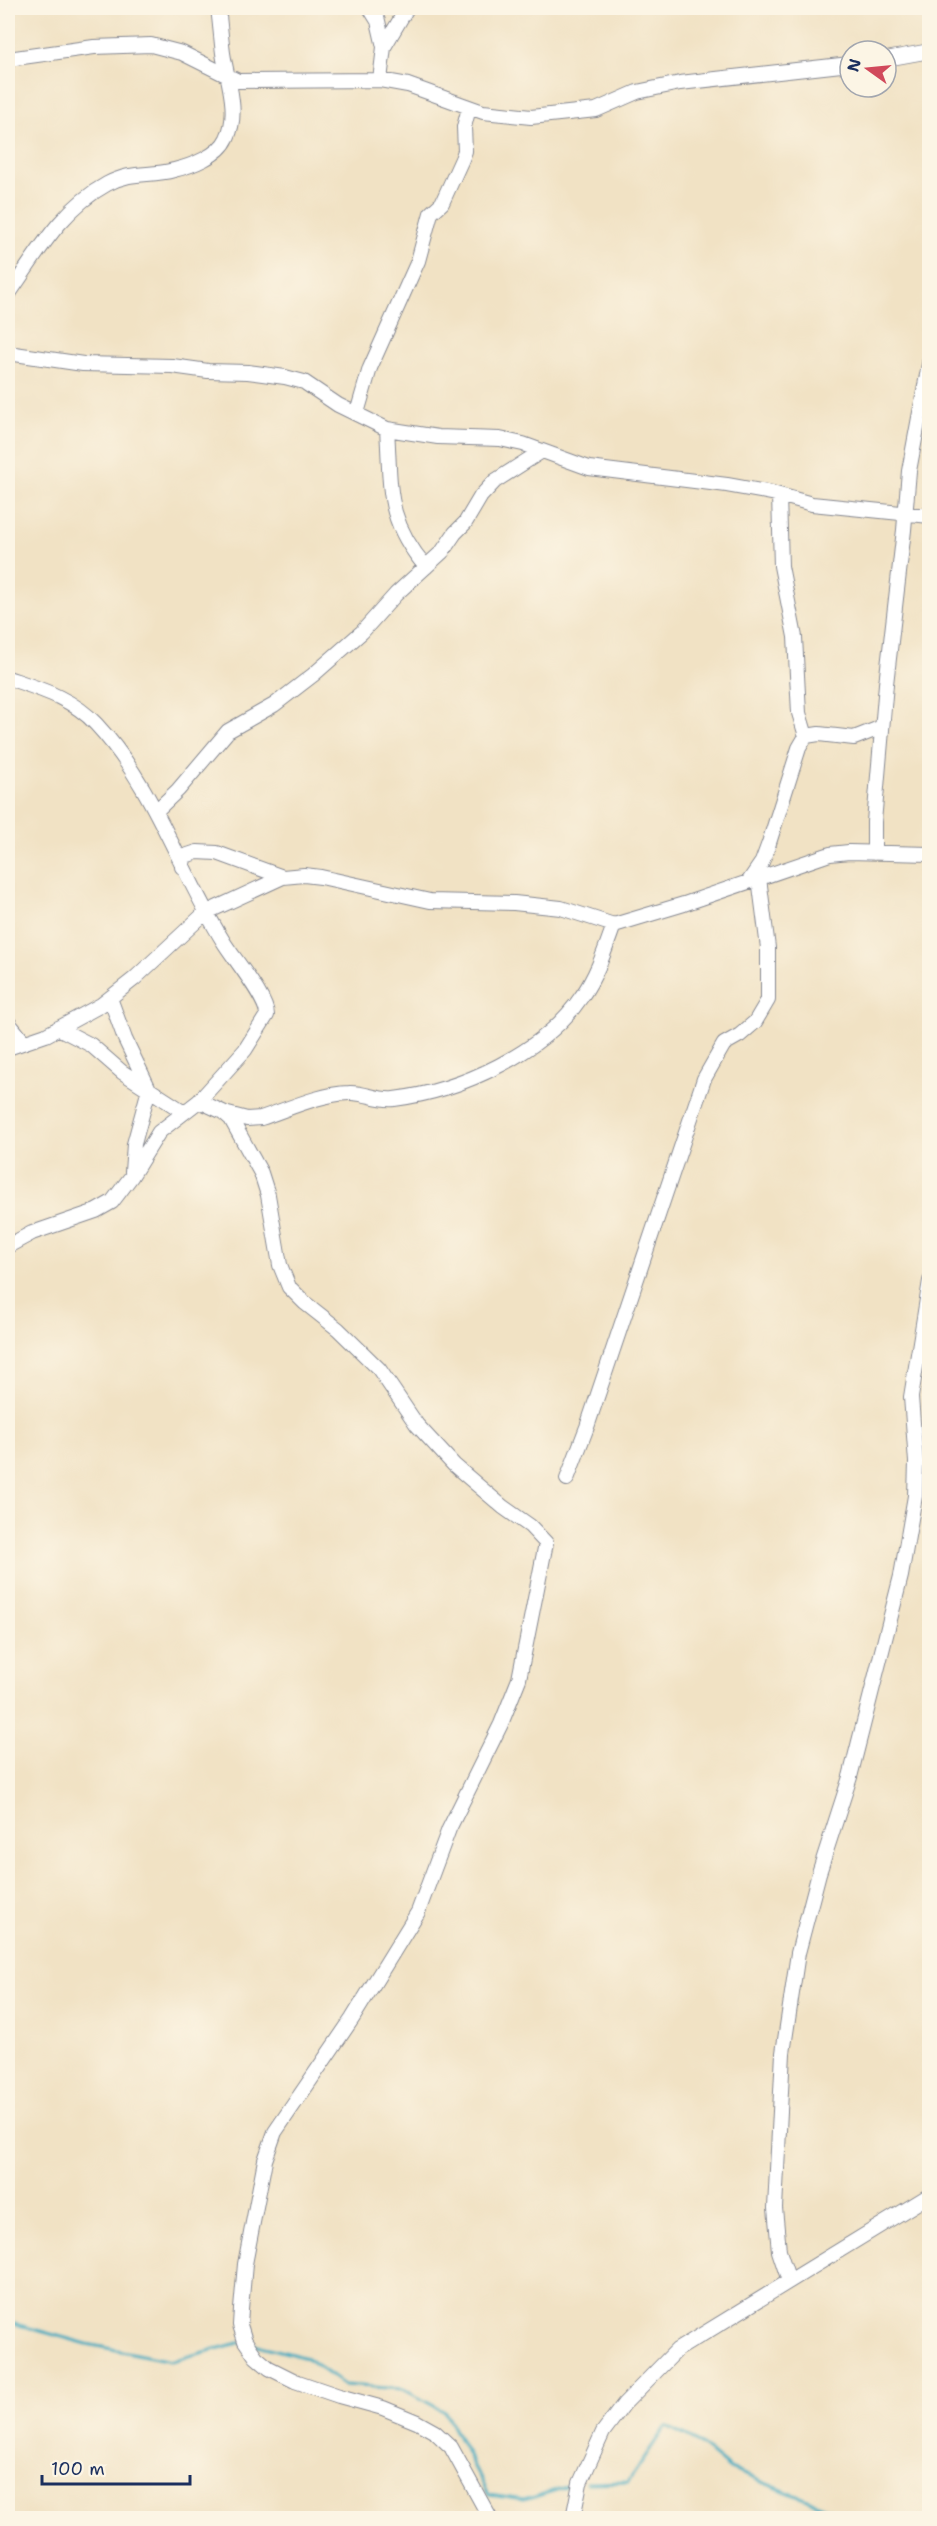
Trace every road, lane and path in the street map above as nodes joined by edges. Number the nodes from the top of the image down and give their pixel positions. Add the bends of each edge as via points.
1 (218, 8) edge
2 (370, 8) edge
3 (407, 8) edge
4 (384, 47) junction
5 (930, 51) edge
6 (898, 57) edge
7 (8, 59) edge
8 (838, 65) edge
9 (228, 78) junction
10 (380, 80) junction
11 (469, 108) junction
12 (8, 295) edge
13 (8, 353) edge
14 (930, 359) edge
15 (357, 414) junction
16 (387, 429) junction
17 (542, 451) junction
18 (779, 495) junction
19 (905, 514) junction
20 (930, 516) edge
21 (426, 567) junction
22 (8, 678) edge
23 (882, 727) junction
24 (806, 736) junction
25 (156, 811) junction
26 (874, 853) junction
27 (930, 854) edge
28 (182, 867) junction
29 (283, 877) junction
30 (754, 880) junction
31 (205, 913) junction
32 (614, 925) junction
33 (110, 998) junction
34 (8, 1022) edge
35 (58, 1028) junction
36 (24, 1042) junction
37 (8, 1048) edge
38 (149, 1089) junction
39 (199, 1101) junction
40 (184, 1112) junction
41 (223, 1112) junction
42 (132, 1177) junction
43 (8, 1246) edge
44 (930, 1281) edge
45 (567, 1479) dead end
46 (930, 2194) edge
47 (789, 2281) junction
48 (490, 2518) edge
49 (573, 2518) edge

1 - 9 street
2 - 4 street via 378,21
3 - 4 street
4 - 10 street
5 - 6 street
7 - 9 street via 94,47 150,45 182,53
8 - 11 street via 680,83 638,92 596,110 543,117
9 - 10 street
9 - 12 street via 232,115 228,137 221,147 188,166 135,173 92,194 57,225
10 - 11 street via 408,85
11 - 15 street via 464,127 465,151 441,203 431,213 418,261 370,368
13 - 15 street via 74,363 172,366 285,378 304,382
14 - 19 street via 910,457
15 - 16 street
16 - 17 street via 438,437 500,439
16 - 21 street via 391,500 396,520 405,542
17 - 18 street via 584,467
17 - 21 street via 503,474 487,489 465,523
18 - 19 street via 812,504
18 - 24 street via 781,566 795,633 799,713
19 - 20 street
19 - 23 street
21 - 25 street via 313,675 274,705 228,731
22 - 25 street via 63,699 95,723 129,765
23 - 24 street via 854,738
23 - 26 street
24 - 30 street
25 - 28 street
26 - 27 street
26 - 30 street via 830,854
28 - 29 street via 186,856 206,851
28 - 31 street
29 - 31 street
29 - 32 street via 321,877 430,901 514,903 561,909
30 - 32 street
30 - 45 street via 768,948 766,1006 749,1028 724,1044 700,1087
31 - 33 street
31 - 39 street via 263,1000 267,1015 245,1050
32 - 41 street via 602,959 581,998 550,1030 501,1064 446,1088 394,1099 345,1093 261,1118 247,1119
33 - 35 street
33 - 38 street
34 - 36 street
35 - 36 street
35 - 38 street via 91,1045
36 - 37 street
38 - 40 street
38 - 42 street via 134,1144
39 - 40 street
39 - 41 street
40 - 42 street via 159,1132
41 - 48 street via 241,1133 261,1173 280,1265 289,1287 379,1369 417,1425 454,1465 530,1526 546,1544 519,1679 449,1829 418,1912 275,2132 265,2160 245,2264 240,2325 245,2341 268,2368 328,2393 383,2408 435,2432 451,2446
42 - 43 street via 105,1207 32,1233
44 - 47 street via 911,1397 915,1496 901,1576 850,1777 798,1953 783,2053 775,2208 779,2251
46 - 47 street
47 - 49 street via 677,2350 644,2382 603,2432 580,2483

